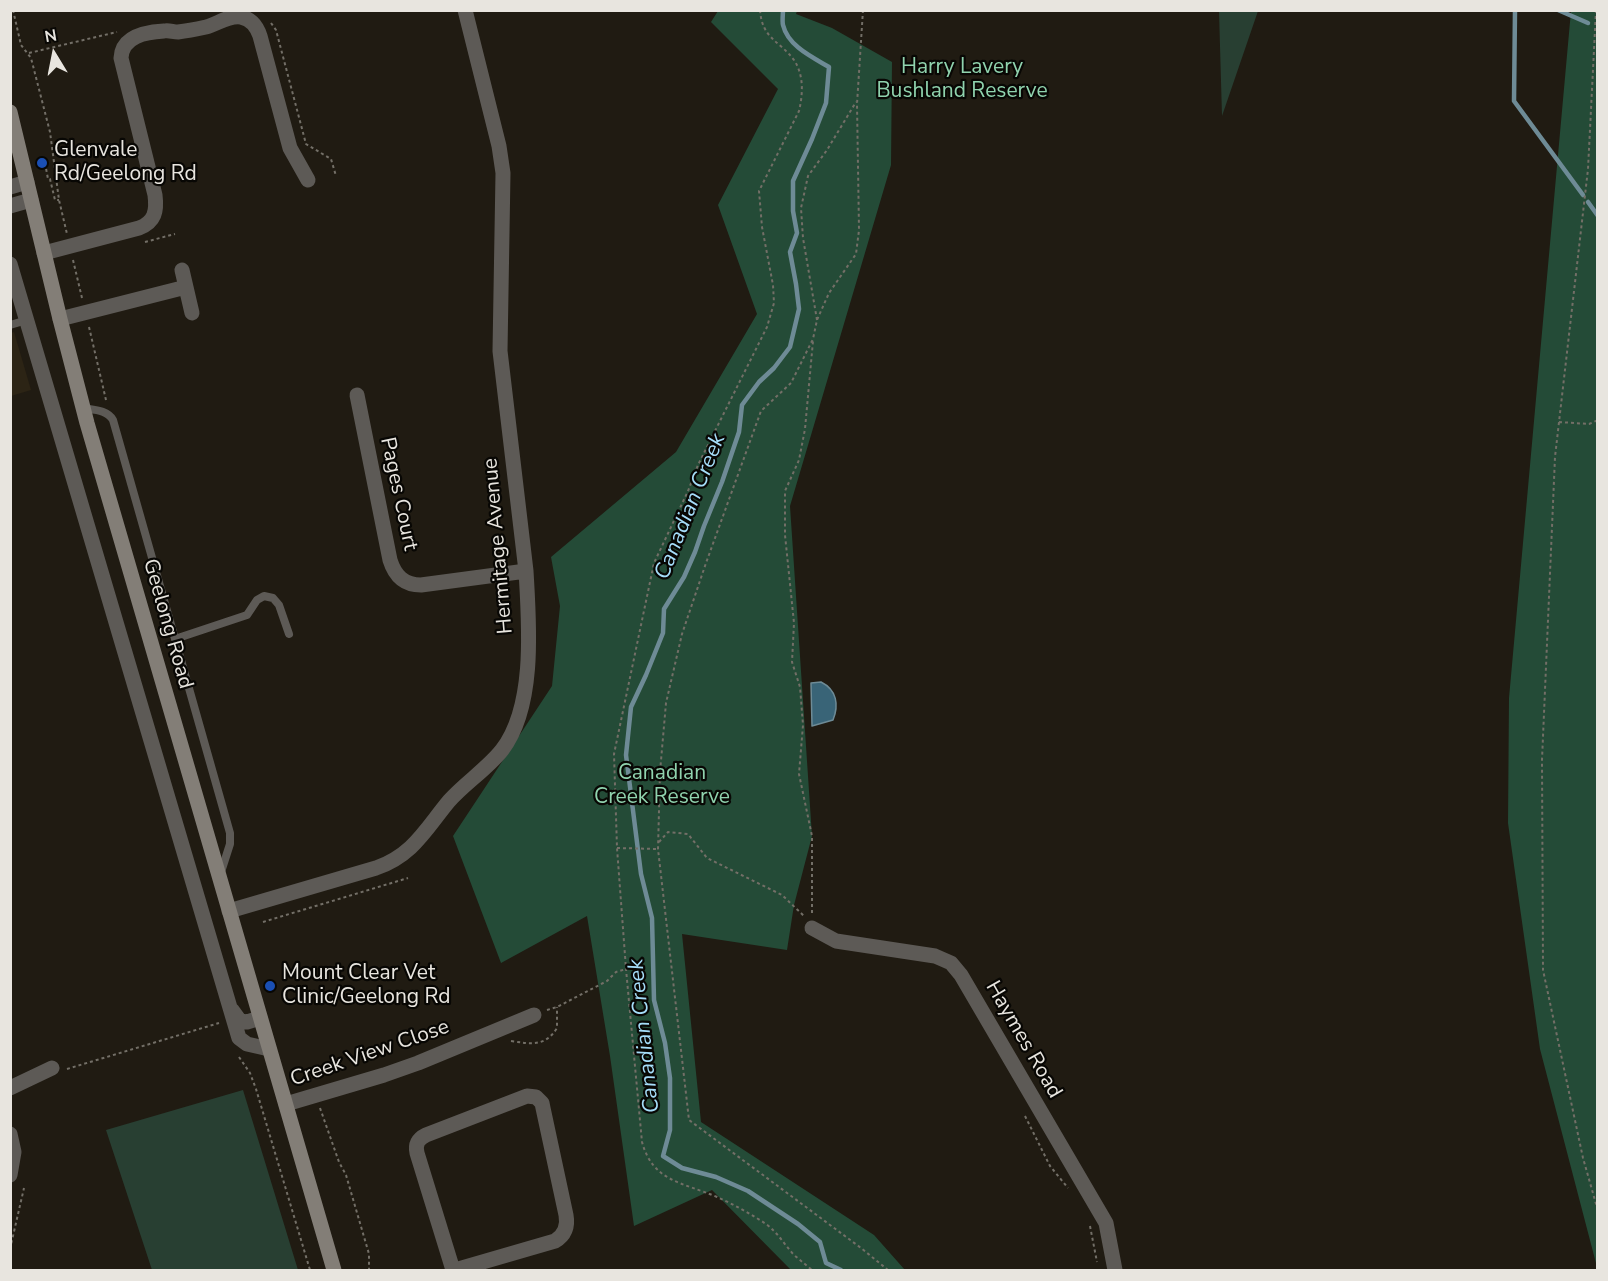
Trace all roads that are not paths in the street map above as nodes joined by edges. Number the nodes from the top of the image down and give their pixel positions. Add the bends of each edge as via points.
1 (465, 10) edge
2 (10, 112) edge
3 (308, 180) dead end
4 (27, 182) junction
5 (10, 187) edge
6 (31, 200) junction
7 (10, 206) edge
8 (44, 253) junction
9 (10, 264) edge
10 (182, 270) dead end
11 (186, 287) junction
12 (192, 314) dead end
13 (60, 319) junction
14 (27, 320) junction
15 (10, 325) edge
16 (357, 395) dead end
17 (83, 408) junction
18 (526, 571) junction
19 (289, 634) dead end
20 (175, 639) junction
21 (219, 878) junction
22 (229, 911) junction
23 (812, 928) road end
24 (229, 1002) junction
25 (534, 1014) road end
26 (260, 1018) junction
27 (269, 1049) junction
28 (52, 1068) road end
29 (10, 1088) edge
30 (286, 1104) junction
31 (10, 1134) edge
32 (297, 1144) junction
33 (12, 1165) edge
34 (334, 1270) edge
35 (344, 1270) edge
36 (454, 1270) edge
37 (1115, 1270) edge

1 - 18 street, Hermitage Avenue via 502,165 500,351
2 - 4 main road, Geelong Road
3 - 8 street via 290,148 260,36 251,21 232,17 205,27 143,34 127,42 121,58 155,195 154,216 139,228
4 - 5 street
4 - 6 main road, Geelong Road
6 - 7 street
6 - 8 main road, Geelong Road
8 - 13 main road, Geelong Road
9 - 14 street
10 - 11 street
11 - 12 street
11 - 13 street
13 - 17 main road, Geelong Road
14 - 15 lane
14 - 24 street
16 - 18 street, Pages Court via 390,560 400,579 421,585
17 - 20 lane via 106,413 113,420
17 - 21 main road, Geelong Road
18 - 22 street, Hermitage Avenue via 529,642 525,688 514,729 500,753 455,795 408,852 397,859
19 - 20 lane via 279,605 264,596 247,615
20 - 21 lane via 228,825 230,842
21 - 22 main road, Geelong Road
22 - 26 main road, Geelong Road
23 - 37 street, Haymes Road via 836,941 934,956 951,963 1106,1223
24 - 26 street via 240,1022
24 - 27 street via 239,1038
25 - 30 street, Creek View Close via 418,1063
26 - 27 main road, Geelong Road
27 - 30 main road, Geelong Road
28 - 29 street
30 - 32 main road, Geelong Road
31 - 33 street via 14,1149
32 - 34 main road, Geelong Road
32 - 35 main road, Geelong Road
36 - 36 street via 417,1143 426,1135 527,1096 537,1097 543,1108 567,1215 565,1231 555,1241

